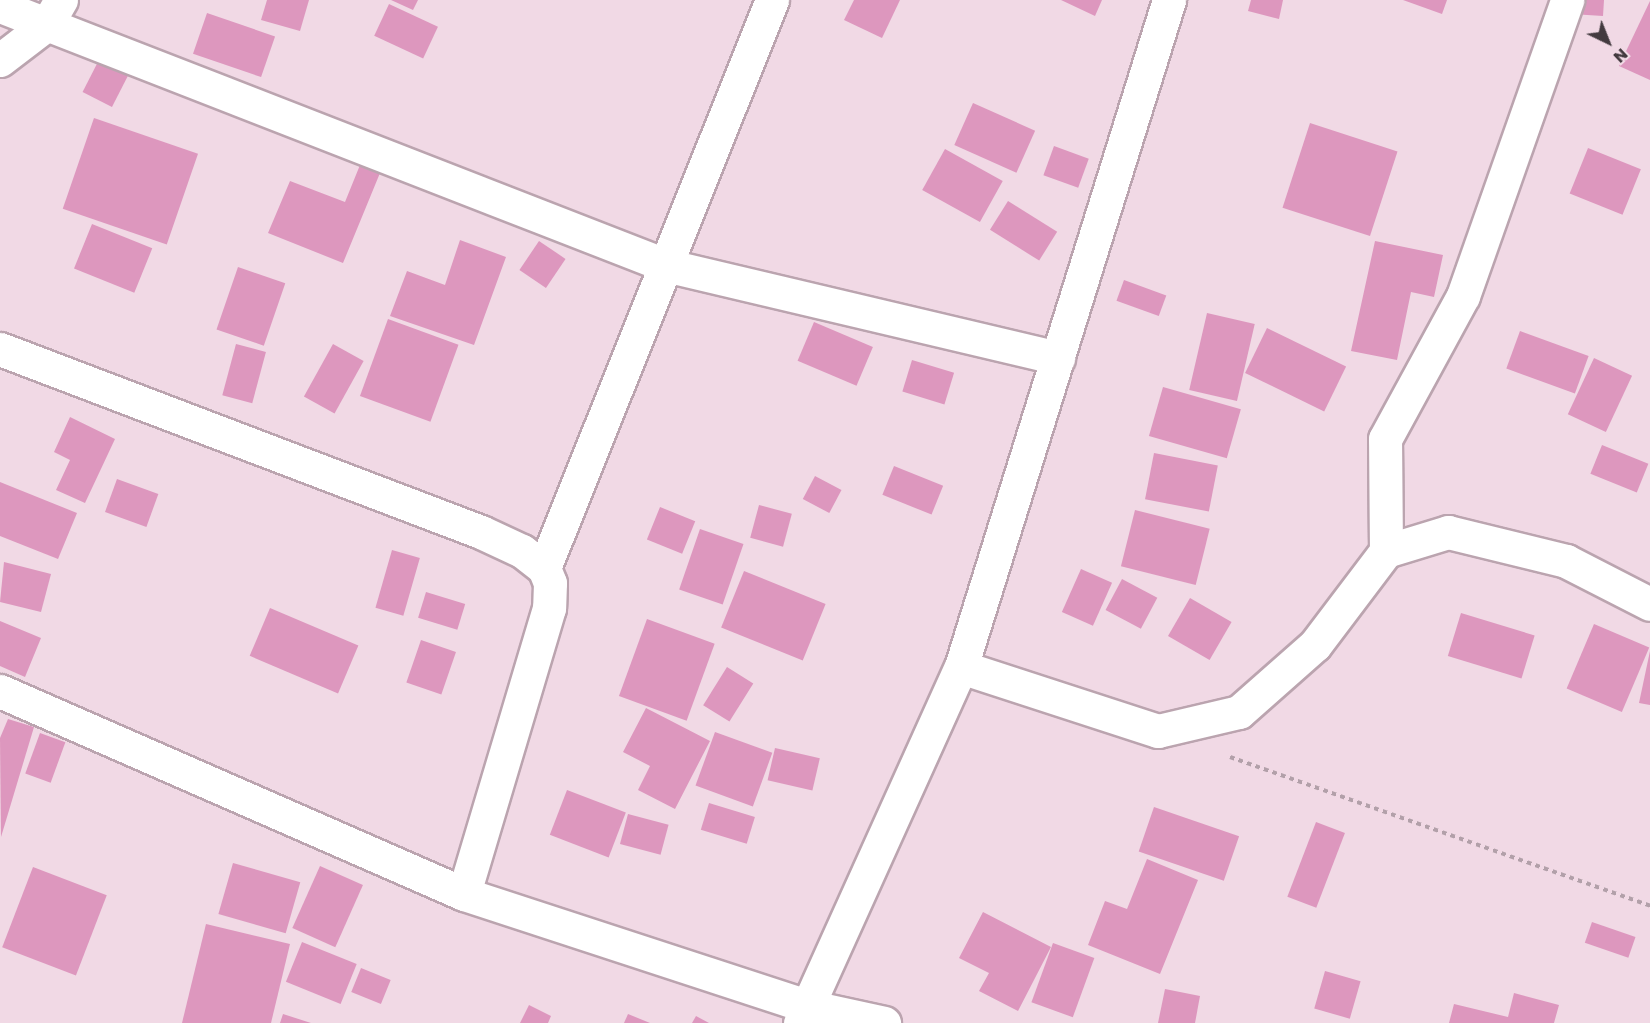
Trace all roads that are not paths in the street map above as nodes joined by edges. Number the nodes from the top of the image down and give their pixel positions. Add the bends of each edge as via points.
1 (772, 0) edge
2 (1169, 0) edge
3 (1567, 0) edge
4 (0, 6) edge
5 (54, 12) edge
6 (0, 60) edge
7 (665, 265) junction
8 (0, 349) edge
9 (1058, 358) junction
10 (1386, 550) junction
11 (544, 568) junction
12 (1650, 604) edge
13 (962, 667) junction
14 (0, 691) edge
15 (464, 894) junction
16 (804, 1014) edge
17 (884, 1023) edge

1 - 7 street
2 - 9 street
3 - 10 street via 1463,296 1386,439
4 - 5 street
5 - 6 street
5 - 7 street
7 - 9 street
7 - 11 street
8 - 11 street via 482,532 522,551
9 - 13 street
10 - 12 street via 1448,532 1566,561
10 - 13 street via 1315,645 1239,712 1158,731
11 - 15 street via 550,583 549,608
13 - 16 street
14 - 15 street
15 - 16 street
16 - 17 street

